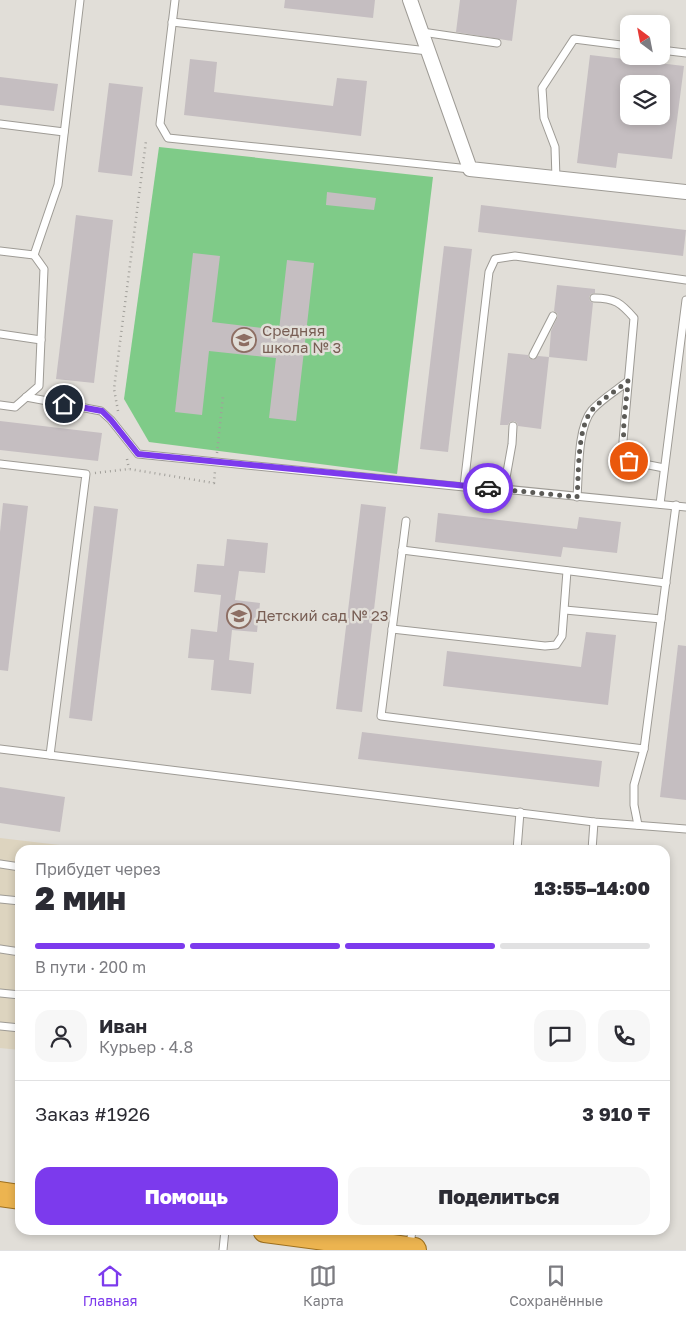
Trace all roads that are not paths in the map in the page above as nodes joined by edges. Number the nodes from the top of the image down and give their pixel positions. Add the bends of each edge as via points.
1 (80, 0) edge
2 (175, 0) edge
3 (410, 0) edge
4 (172, 22) junction
5 (422, 32) junction
6 (497, 43) dead end
7 (620, 45) edge
8 (428, 51) junction
9 (670, 51) edge
10 (686, 53) edge
11 (0, 124) edge
12 (64, 132) junction
13 (470, 169) junction
14 (556, 179) junction
15 (686, 192) edge
16 (0, 251) edge
17 (34, 256) junction
18 (686, 280) edge
19 (594, 298) dead end
20 (686, 300) edge
21 (553, 316) dead end
22 (0, 334) edge
23 (41, 340) junction
24 (533, 356) dead end
25 (628, 381) junction
26 (26, 397) junction
27 (0, 405) edge
28 (513, 426) dead end
29 (0, 464) edge
30 (664, 468) junction
31 (464, 486) junction
32 (504, 489) junction
33 (577, 497) junction
34 (660, 504) junction
35 (676, 505) junction
36 (686, 506) edge
37 (406, 521) dead end
38 (402, 550) junction
39 (567, 571) junction
40 (666, 583) junction
41 (565, 610) junction
42 (661, 619) junction
43 (392, 629) junction
44 (0, 749) edge
45 (644, 749) junction
46 (50, 755) junction
47 (520, 812) junction
48 (594, 822) junction
49 (638, 825) junction
50 (686, 828) edge
51 (517, 845) edge
52 (592, 845) edge
53 (0, 864) edge
54 (15, 866) edge
55 (0, 898) edge
56 (15, 900) edge
57 (0, 950) edge
58 (15, 952) edge
59 (0, 993) edge
60 (15, 994) edge
61 (0, 1026) edge
62 (15, 1028) edge
63 (0, 1194) edge
64 (15, 1196) edge
65 (224, 1235) edge
66 (303, 1235) edge
67 (411, 1235) edge
68 (409, 1249) edge
69 (223, 1250) edge
70 (414, 1250) edge

1 - 12 lane
2 - 4 lane
3 - 5 street
4 - 8 lane
4 - 13 lane via 160,124 168,138
5 - 6 lane
5 - 8 street
7 - 14 lane via 574,39 542,88 544,118 555,146
8 - 13 street
9 - 10 lane
11 - 12 lane
12 - 17 lane via 58,185
13 - 14 street
14 - 15 street
16 - 17 lane
17 - 23 lane via 44,270
18 - 31 lane via 515,256 496,259 489,272
19 - 25 lane via 609,298 623,305 634,318
20 - 30 lane
21 - 24 lane
22 - 23 lane
23 - 26 lane via 39,386
25 - 30 lane via 624,454 629,461
25 - 33 lane via 593,408 582,429
26 - 27 lane via 15,406
26 - 31 lane via 102,411 138,454
28 - 32 lane
29 - 46 lane via 86,474
30 - 34 lane
31 - 32 lane
32 - 33 lane
33 - 34 lane
34 - 35 lane
35 - 36 lane
35 - 40 lane
37 - 38 lane
38 - 39 lane
38 - 43 lane
39 - 40 lane
39 - 41 lane
40 - 42 lane
41 - 42 lane
41 - 43 lane via 562,636 556,645
42 - 45 lane
43 - 45 lane via 381,716
44 - 46 lane
45 - 49 lane via 634,785
46 - 47 lane
47 - 48 lane
47 - 51 lane
48 - 49 lane
48 - 52 lane
49 - 50 lane
53 - 54 lane
55 - 56 lane
57 - 58 lane
59 - 60 lane
61 - 62 lane
63 - 64 highway
65 - 69 lane
66 - 68 highway
67 - 68 lane
68 - 70 highway

